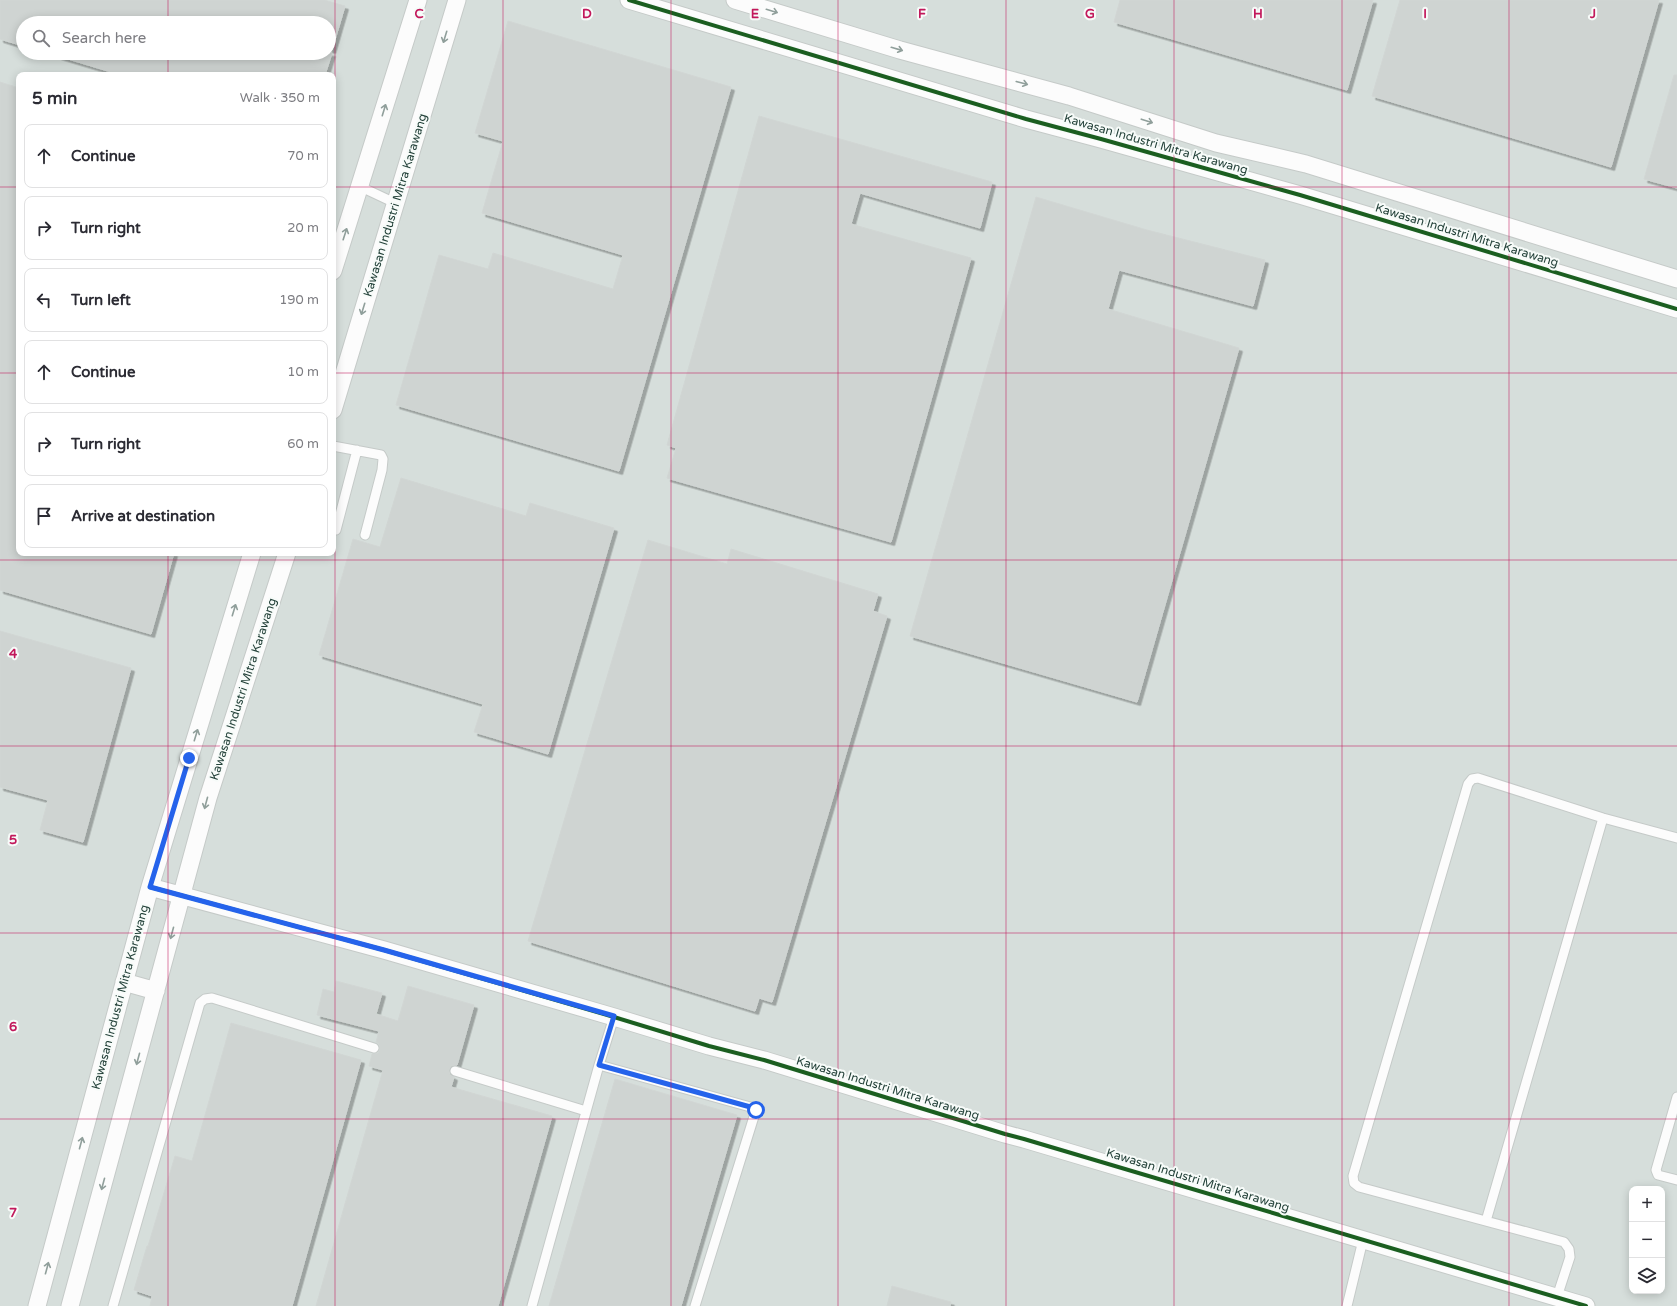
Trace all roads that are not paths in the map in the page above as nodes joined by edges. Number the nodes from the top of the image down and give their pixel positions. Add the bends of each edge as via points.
1 (418, 0) edge
2 (457, 0) edge
3 (629, 0) edge
4 (735, 0) edge
5 (361, 186) junction
6 (396, 203) junction
7 (336, 263) edge
8 (1677, 279) edge
9 (1677, 309) edge
10 (336, 400) edge
11 (336, 446) edge
12 (357, 450) junction
13 (336, 530) dead end
14 (365, 535) dead end
15 (251, 556) edge
16 (286, 556) edge
17 (1603, 818) junction
18 (1677, 838) edge
19 (150, 887) junction
20 (182, 896) junction
21 (124, 982) junction
22 (156, 991) junction
23 (614, 1016) junction
24 (374, 1048) dead end
25 (599, 1065) junction
26 (455, 1071) dead end
27 (1677, 1097) edge
28 (586, 1111) junction
29 (1677, 1180) edge
30 (1486, 1221) junction
31 (1363, 1240) junction
32 (1557, 1297) junction
33 (37, 1306) edge
34 (70, 1306) edge
35 (113, 1306) edge
36 (532, 1306) edge
37 (695, 1306) edge
38 (1347, 1306) edge
39 (1586, 1306) edge

5 -> 1 street
2 -> 6 street, Kawasan Industri Mitra Karawang
3 - 9 street, Kawasan Industri Mitra Karawang via 1026,119 1300,195
4 -> 8 street, Kawasan Industri Mitra Karawang via 900,50 1069,96 1216,143 1306,164
5 - 6 lane
7 -> 5 street
6 -> 10 street, Kawasan Industri Mitra Karawang
11 - 12 lane
12 - 13 lane
12 - 14 lane via 381,455 383,459
19 -> 15 street, Kawasan Industri Mitra Karawang
16 -> 20 street, Kawasan Industri Mitra Karawang via 208,798
17 - 18 lane
17 - 30 lane
17 - 30 lane via 1478,778 1472,779 1468,784 1353,1176 1354,1183 1359,1186
19 - 20 street
19 - 21 street, Kawasan Industri Mitra Karawang
20 -> 22 street, Kawasan Industri Mitra Karawang
20 - 23 street, Kawasan Industri Mitra Karawang via 384,950
21 - 22 street
33 -> 21 street, Kawasan Industri Mitra Karawang
22 -> 34 street, Kawasan Industri Mitra Karawang
23 - 25 lane
23 - 31 street, Kawasan Industri Mitra Karawang
24 - 35 lane via 212,998 200,1003
25 - 28 lane
25 - 37 lane via 756,1110
26 - 28 lane
27 - 29 lane via 1656,1170 1658,1174
28 - 36 lane
30 - 32 lane via 1564,1242 1569,1249 1570,1257
31 - 32 street, Kawasan Industri Mitra Karawang
31 - 38 lane
32 - 39 street, Kawasan Industri Mitra Karawang

